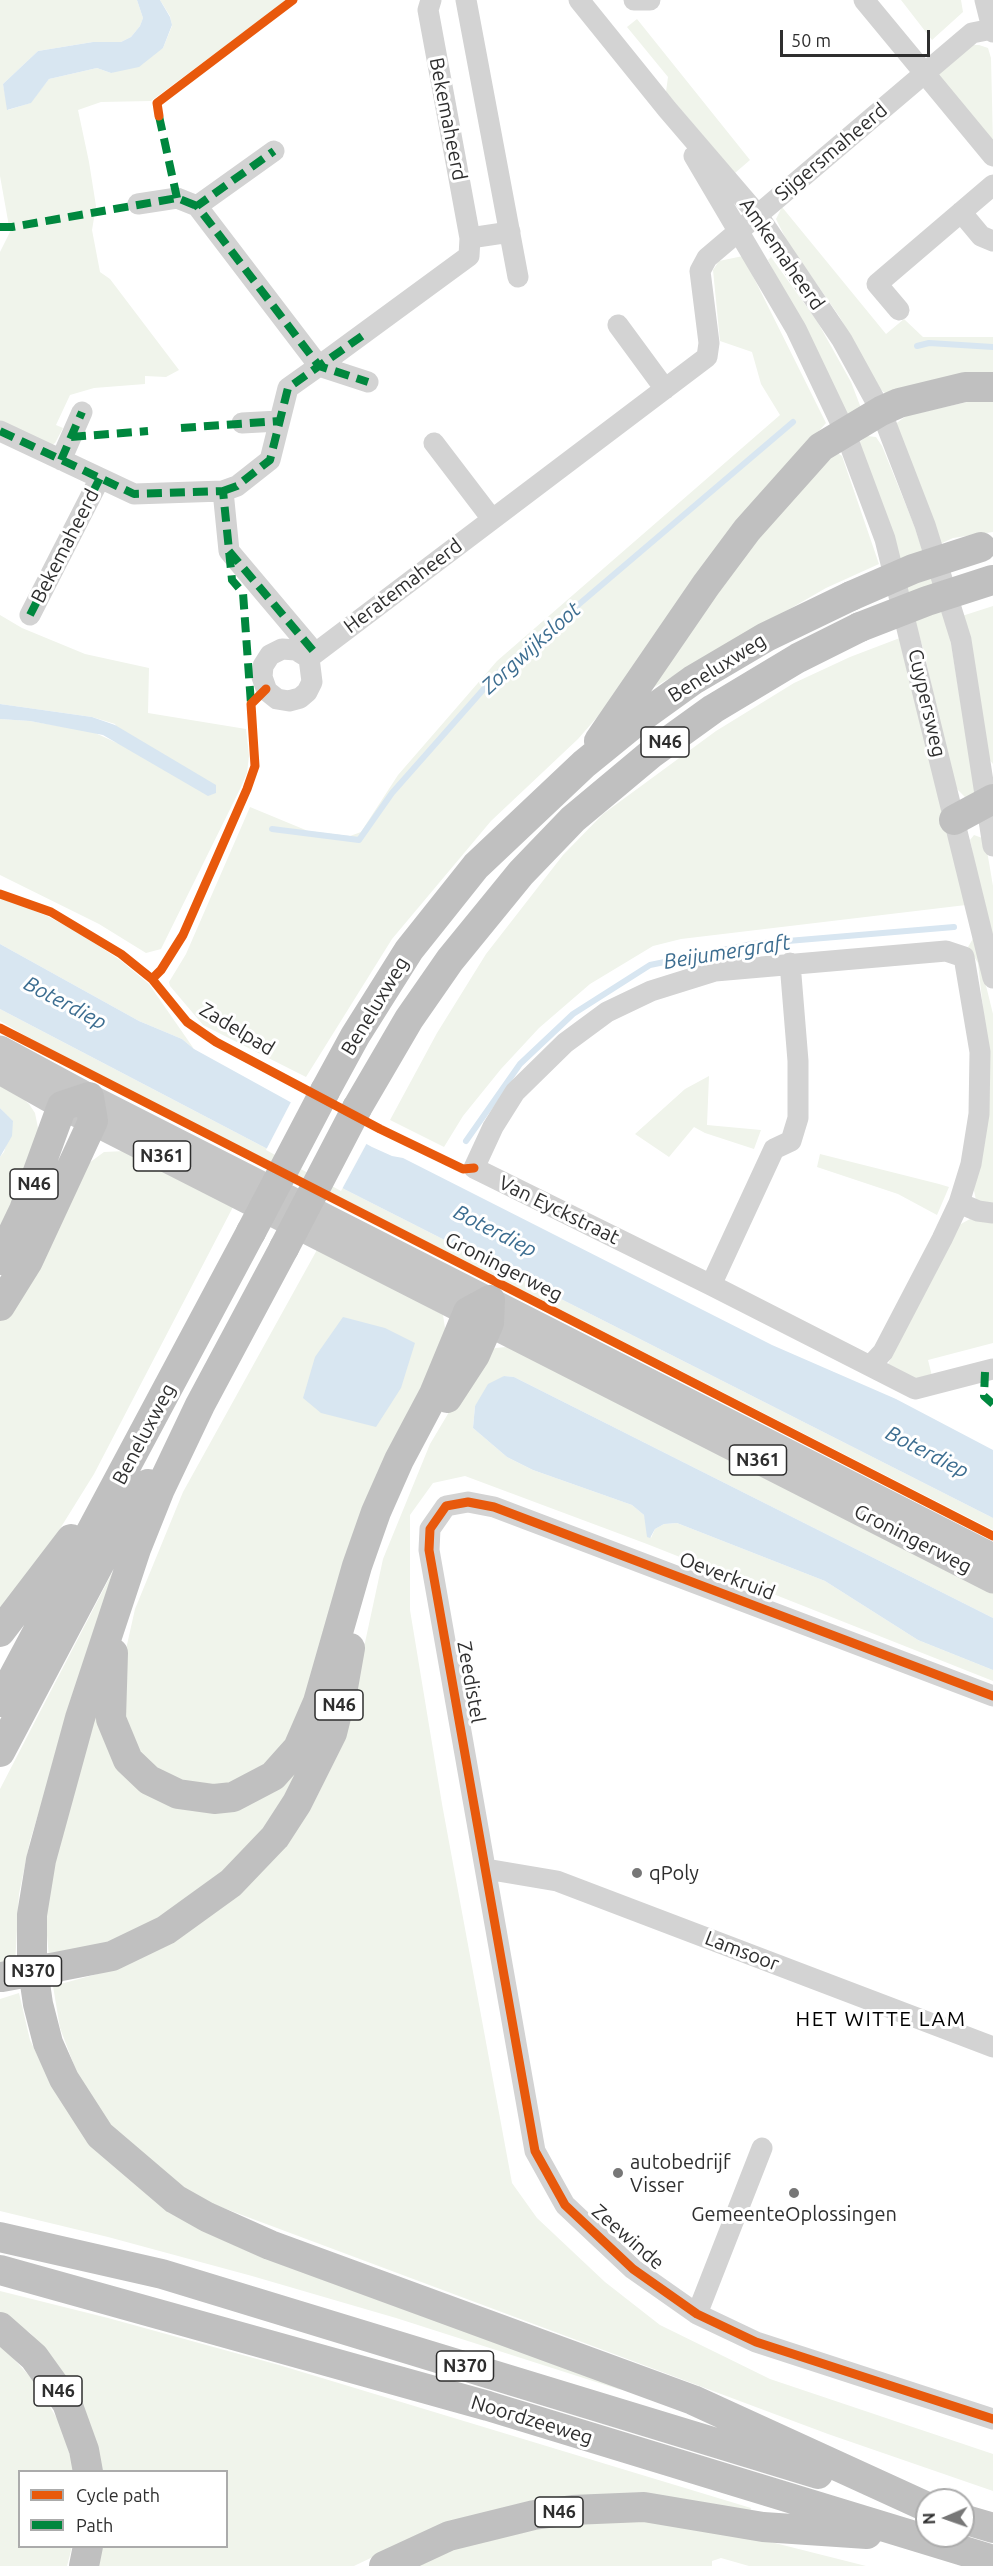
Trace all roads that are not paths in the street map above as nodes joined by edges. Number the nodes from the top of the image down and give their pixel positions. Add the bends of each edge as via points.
1 (431, 0) edge
2 (466, 0) edge
3 (579, 0) edge
4 (634, 0) edge
5 (650, 0) edge
6 (864, 0) edge
7 (985, 0) edge
8 (993, 30) edge
9 (925, 73) junction
10 (667, 109) junction
11 (274, 151) dead end
12 (993, 156) edge
13 (993, 185) edge
14 (138, 204) dead end
15 (197, 206) junction
16 (961, 212) junction
17 (757, 214) junction
18 (738, 231) junction
19 (510, 232) junction
20 (470, 238) junction
21 (993, 241) edge
22 (518, 277) dead end
23 (899, 310) dead end
24 (618, 325) dead end
25 (319, 366) junction
26 (368, 382) dead end
27 (993, 387) edge
28 (664, 389) junction
29 (881, 411) junction
30 (82, 412) dead end
31 (279, 421) junction
32 (242, 423) dead end
33 (0, 431) edge
34 (845, 432) junction
35 (434, 443) dead end
36 (61, 460) junction
37 (100, 478) junction
38 (223, 491) junction
39 (492, 519) junction
40 (987, 545) edge
41 (993, 580) edge
42 (30, 615) dead end
43 (584, 764) junction
44 (991, 817) edge
45 (954, 820) junction
46 (790, 963) junction
47 (993, 978) edge
48 (0, 1049) edge
49 (0, 1071) edge
50 (34, 1079) junction
51 (81, 1108) junction
52 (959, 1203) junction
53 (993, 1213) edge
54 (0, 1260) edge
55 (711, 1285) junction
56 (0, 1306) edge
57 (482, 1312) junction
58 (871, 1365) junction
59 (993, 1370) edge
60 (200, 1405) junction
61 (129, 1462) junction
62 (446, 1506) joint
63 (993, 1557) edge
64 (993, 1580) edge
65 (118, 1599) junction
66 (0, 1632) edge
67 (993, 1696) edge
68 (0, 1702) edge
69 (0, 1752) edge
70 (486, 1869) junction
71 (1, 1977) edge
72 (993, 2047) edge
73 (762, 2148) dead end
74 (0, 2237) edge
75 (0, 2270) edge
76 (697, 2314) junction
77 (0, 2327) edge
78 (993, 2420) edge
79 (88, 2470) edge
80 (915, 2502) edge
81 (915, 2503) edge
82 (975, 2523) edge
83 (993, 2528) edge
84 (915, 2536) edge
85 (915, 2538) edge
86 (88, 2548) edge
87 (954, 2548) edge
88 (993, 2560) edge
89 (84, 2566) edge
90 (384, 2566) edge

1 - 20 street, Bekemaheerd via 428,9
2 - 19 street, Bekemaheerd
3 - 10 street, Amkemaheerd
4 - 5 street
6 - 9 street
7 - 8 street, Sijgersmaheerd
8 - 9 street, Sijgersmaheerd via 972,33
9 - 12 street
9 - 17 street, Sijgersmaheerd
10 - 17 street, Amkemaheerd
10 - 18 street, Amkemaheerd
11 - 15 street
13 - 16 street
14 - 15 street via 177,198
15 - 25 street
16 - 21 street via 981,236
16 - 23 street via 877,284
17 - 18 street, Sijgersmaheerd
17 - 29 street, Amkemaheerd via 842,340
18 - 28 street, Heratemaheerd via 707,258 700,271 709,342 706,357
18 - 34 street, Amkemaheerd via 796,329
19 - 20 street
19 - 22 street, Bekemaheerd
20 - 25 street, Bekemaheerd via 469,256
24 - 28 street
25 - 26 street
25 - 31 street, Bekemaheerd via 288,388
27 - 29 highway, N46 via 965,387
28 - 39 street, Heratemaheerd
29 - 34 highway, N46
29 - 44 street, Cuypersweg via 925,525 961,640
30 - 36 street
31 - 32 street
31 - 38 street, Bekemaheerd via 270,460 237,486
33 - 36 street, Bekemaheerd
34 - 43 highway, N46 via 821,447 747,530 621,705
34 - 45 street, Cuypersweg via 885,539
35 - 39 street
36 - 37 street, Bekemaheerd
37 - 38 street, Bekemaheerd via 134,494
37 - 42 street, Bekemaheerd
38 - 39 street, Heratemaheerd via 229,551 312,656
40 - 43 highway, Beneluxweg / N46, bridge via 913,569 765,637 693,680
41 - 60 highway, Beneluxweg / N46, bridge via 860,627 798,658 713,709 628,771 573,819 521,873 450,960 409,1019 357,1108
43 - 61 highway, Beneluxweg / N46, bridge via 476,866 416,941 355,1036
44 - 45 highway
45 - 47 street, Cuypersweg
46 - 52 street, Van Eyckstraat via 946,951 964,957 980,1052 979,1114 971,1164
46 - 55 street via 798,1118 791,1141 774,1149
46 - 55 street, Van Eyckstraat via 715,971 651,991 607,1012 565,1043 515,1092 474,1168
48 - 50 main road, Groningerweg
49 - 50 main road, Groningerweg
50 - 51 main road, Groningerweg / N361
51 - 54 highway, N46
51 - 56 highway, N46 via 28,1261
51 - 57 main road, Groningerweg / N361
52 - 53 street
52 - 58 street, Van Eyckstraat via 884,1352
55 - 58 street, Van Eyckstraat
57 - 63 main road, Groningerweg / N361
57 - 64 main road, Groningerweg / N361
57 - 65 highway, N46 via 399,1460 357,1566 318,1702 306,1731 273,1776 233,1797 195,1798 149,1780 129,1760 111,1719
57 - 71 highway, N46, bridge via 475,1355 426,1434 370,1565 332,1733 275,1837 231,1883 166,1930 112,1956
58 - 59 street via 915,1389
60 - 65 highway, N46 via 159,1490
60 - 69 highway, N46 via 114,1536
61 - 66 highway, N46
61 - 68 highway, Beneluxweg / N46
62 - 67 street, Oeverkruid via 468,1502 494,1507
62 - 70 street, Zeedistel via 430,1529 429,1550
65 - 80 highway, N370 via 64,1774 41,1860 32,1915 32,1963 48,2043 64,2079 100,2135 175,2199 207,2217 270,2245 693,2400
70 - 72 street, Lamsoor via 557,1881
70 - 76 street, Zeewinde via 535,2151 565,2205 633,2269
73 - 76 street
74 - 81 highway, Noordzeeweg / N370 via 162,2274
75 - 84 highway, Noordzeeweg / N370 via 488,2406
76 - 78 street, Zeewinde via 756,2342
77 - 79 highway, N46 via 34,2357 67,2403
82 - 83 highway
85 - 90 highway, N46 via 763,2527 644,2507 600,2508 534,2515 449,2536
86 - 89 highway
87 - 88 highway, Noordzeeweg / N370

